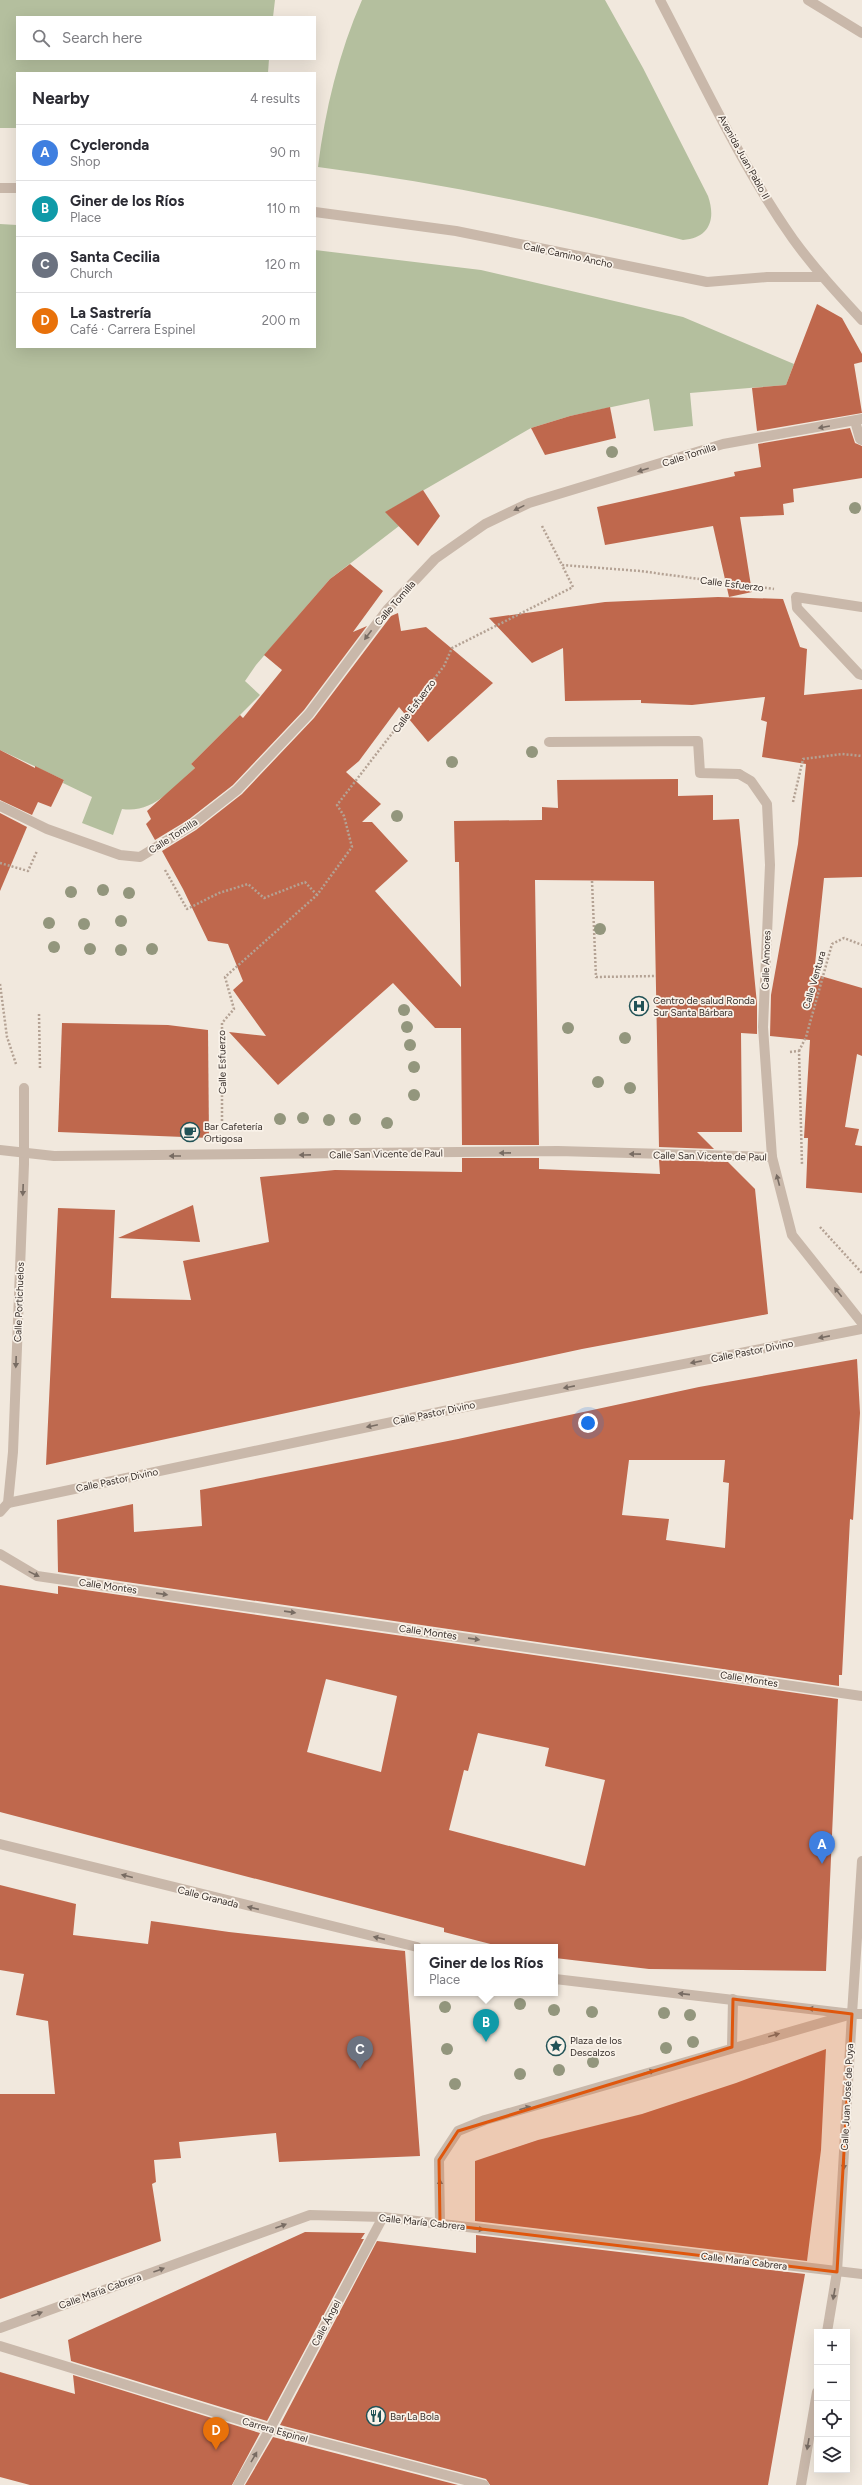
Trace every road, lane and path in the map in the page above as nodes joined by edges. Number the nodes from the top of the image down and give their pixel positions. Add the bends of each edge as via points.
1 (660, 0) edge
2 (808, 0) edge
3 (862, 33) edge
4 (0, 188) edge
5 (16, 188) edge
6 (316, 212) edge
7 (823, 277) junction
8 (862, 320) edge
9 (859, 420) edge
10 (862, 440) edge
11 (529, 503) junction
12 (562, 565) junction
13 (796, 598) junction
14 (862, 607) edge
15 (862, 674) edge
16 (549, 742) dead end
17 (862, 756) edge
18 (0, 806) edge
19 (791, 808) dead end
20 (47, 829) junction
21 (154, 850) junction
22 (0, 863) edge
23 (592, 881) dead end
24 (317, 895) junction
25 (862, 945) edge
26 (656, 976) dead end
27 (0, 984) edge
28 (40, 1014) dead end
29 (7, 1037) dead end
30 (799, 1051) junction
31 (766, 1054) junction
32 (24, 1088) joint
33 (0, 1150) edge
34 (24, 1151) junction
35 (223, 1156) junction
36 (772, 1157) junction
37 (802, 1166) dead end
38 (817, 1224) dead end
39 (862, 1273) edge
40 (862, 1323) edge
41 (862, 1329) edge
42 (8, 1503) junction
43 (0, 1512) edge
44 (0, 1554) edge
45 (862, 1696) edge
46 (0, 1844) edge
47 (862, 1861) edge
48 (414, 1946) edge
49 (558, 1979) edge
50 (733, 1999) junction
51 (857, 2014) edge
52 (732, 2047) junction
53 (383, 2217) junction
54 (440, 2224) junction
55 (837, 2272) junction
56 (862, 2274) edge
57 (0, 2328) edge
58 (828, 2329) edge
59 (0, 2346) edge
60 (815, 2401) edge
61 (270, 2429) junction
62 (238, 2485) edge
63 (484, 2485) edge
64 (801, 2485) edge

1 - 7 street, Avenida Juan Pablo II via 755,179 793,239
2 - 3 street
4 - 5 street
6 - 7 street, Calle Camino Ancho via 456,231 707,282 766,277
7 - 8 street, Avenida Juan Pablo II
9 - 10 street
9 -> 11 street, Calle Tomilla via 723,444
11 - 12 path, Calle Esfuerzo
11 -> 21 street, Calle Tomilla via 486,524 435,559 387,610 309,714 237,790
12 - 13 path, Calle Esfuerzo via 640,571 774,589
12 - 24 path, Calle Esfuerzo via 572,587 452,648 444,666 337,805 344,816 352,847
13 - 14 street
13 - 15 street via 797,608 859,674
16 - 31 street, Calle Amores via 698,741 700,773 739,774 751,781 767,804 770,865 763,1027
17 - 19 path via 842,754 803,759
18 - 20 street, Calle Tomilla
20 - 21 street, Calle Tomilla via 120,855 140,857
20 - 22 path via 28,871
21 - 24 path via 186,910 219,893 248,884 264,898 305,882
23 - 26 path via 596,977
24 - 35 path, Calle Esfuerzo via 226,977 234,1009 222,1023
25 - 30 path, Calle Ventura via 844,938 832,944 806,1037
27 - 29 path
28 - 32 path via 40,1074
30 - 31 path
30 - 37 path
31 - 36 street, Calle Amores
32 - 34 street, Calle Portichuelos
33 - 34 street, Calle San Vicente de Paul
35 -> 34 street, Calle San Vicente de Paul via 54,1156
34 -> 42 street, Calle Portichuelos via 13,1452
36 -> 35 street, Calle San Vicente de Paul via 558,1152
40 -> 36 street via 792,1234
38 - 39 path
41 -> 42 street, Calle Pastor Divino via 444,1411
42 - 43 street
44 -> 45 street, Calle Montes via 37,1576
48 -> 46 street, Calle Granada
47 - 51 street, Calle Juan José de Puya
50 -> 49 street
51 -> 50 street
50 - 52 street
52 -> 51 street
51 -> 55 street, Calle Juan José de Puya
54 -> 52 street via 439,2160 458,2131 486,2120
53 - 54 street, Calle María Cabrera
57 -> 53 street, Calle María Cabrera via 310,2215
53 - 61 street, Calle Ángel
54 -> 55 street, Calle María Cabrera
55 - 56 street, Calle María Cabrera
55 -> 58 street, Calle Juan José de Puya
59 - 61 street, Carrera Espinel
60 -> 64 street
62 -> 61 street, Calle Ángel
61 - 63 street, Carrera Espinel

